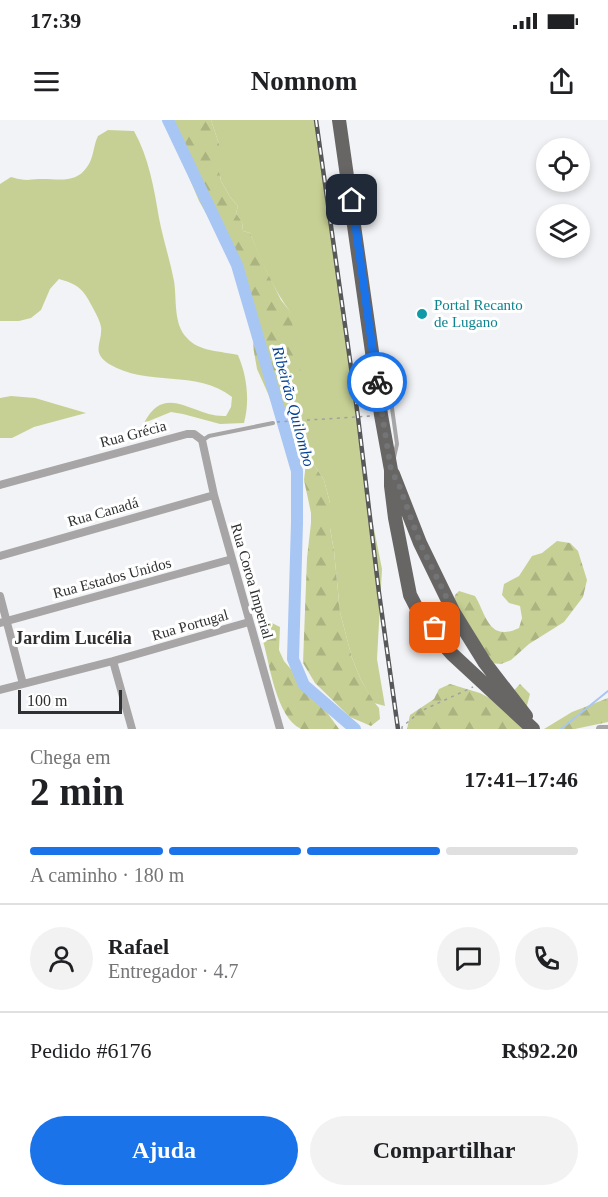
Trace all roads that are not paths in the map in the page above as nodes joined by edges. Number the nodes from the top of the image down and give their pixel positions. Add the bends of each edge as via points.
1 (339, 120) edge
2 (386, 365) dead end
3 (399, 365) dead end
4 (390, 389) junction
5 (273, 423) road end
6 (202, 440) junction
7 (391, 469) junction
8 (0, 485) edge
9 (214, 495) junction
10 (0, 556) edge
11 (232, 559) junction
12 (0, 596) edge
13 (454, 613) junction
14 (3, 622) edge
15 (249, 622) junction
16 (425, 624) junction
17 (113, 661) junction
18 (23, 684) junction
19 (0, 690) edge
20 (132, 729) edge
21 (280, 729) edge
22 (533, 729) edge
23 (600, 729) edge
24 (608, 729) edge

1 - 7 main road
2 - 4 lane
3 - 4 lane
4 - 7 lane via 397,444
5 - 6 lane, Rua Grécia
6 - 8 street, Rua Grécia via 187,434
6 - 9 street, Rua Coroa Imperial
7 - 13 main road via 420,543
7 - 16 main road via 400,550 410,595
9 - 10 street, Rua Canadá
9 - 11 street, Rua Coroa Imperial
11 - 14 street, Rua Estados Unidos
11 - 15 street, Rua Coroa Imperial
12 - 14 street
13 - 16 main road via 445,629
13 - 22 main road
14 - 18 street
15 - 17 street, Rua Portugal
15 - 21 street, Rua Coroa Imperial
16 - 22 main road
17 - 18 street, Rua Portugal
17 - 20 street
18 - 19 street, Rua Portugal
23 - 24 street

